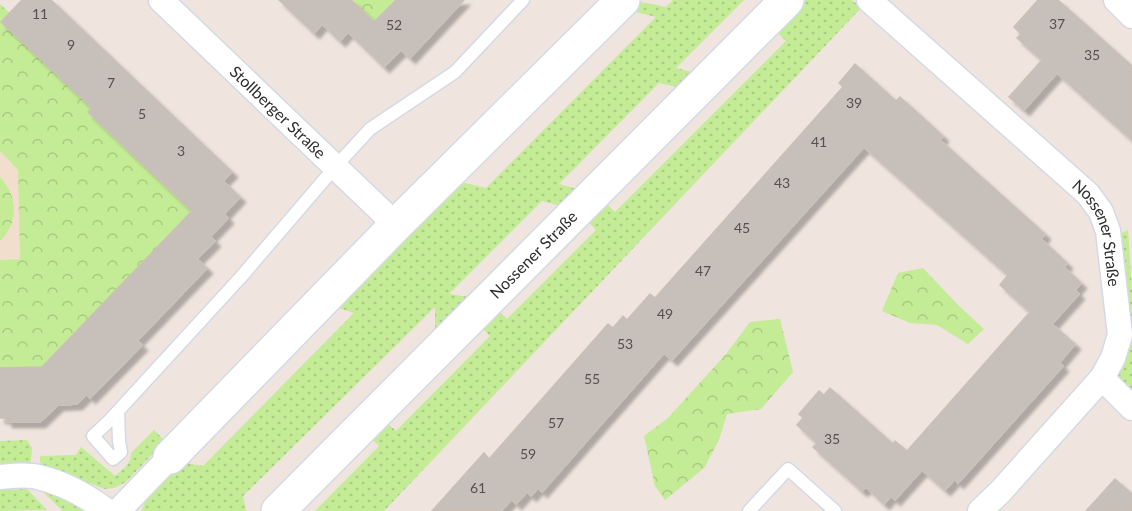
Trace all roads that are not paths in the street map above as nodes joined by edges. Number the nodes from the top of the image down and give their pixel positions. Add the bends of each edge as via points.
1 (161, 0) edge
2 (523, 0) edge
3 (623, 0) edge
4 (787, 0) edge
5 (869, 0) edge
6 (1116, 0) edge
7 (1132, 16) edge
8 (336, 166) junction
9 (396, 225) junction
10 (1102, 378) junction
11 (1132, 408) edge
12 (118, 411) dead end
13 (170, 457) joint
14 (0, 477) edge
15 (107, 511) edge
16 (118, 511) edge
17 (278, 511) edge
18 (749, 511) edge
19 (835, 511) edge
20 (980, 511) edge

1 - 8 street, Stollberger Straße
2 - 8 lane via 455,72 370,129
3 - 9 street
4 - 17 street, Nossener Straße
5 - 10 street, Nossener Straße via 1088,194 1101,212 1108,231 1119,335
6 - 7 street
8 - 9 street, Stollberger Straße
8 - 12 lane via 241,278
9 - 13 street
10 - 11 street
10 - 20 street, Nossener Straße
13 - 16 street
14 - 15 street via 37,477 58,483
18 - 19 lane via 788,469

